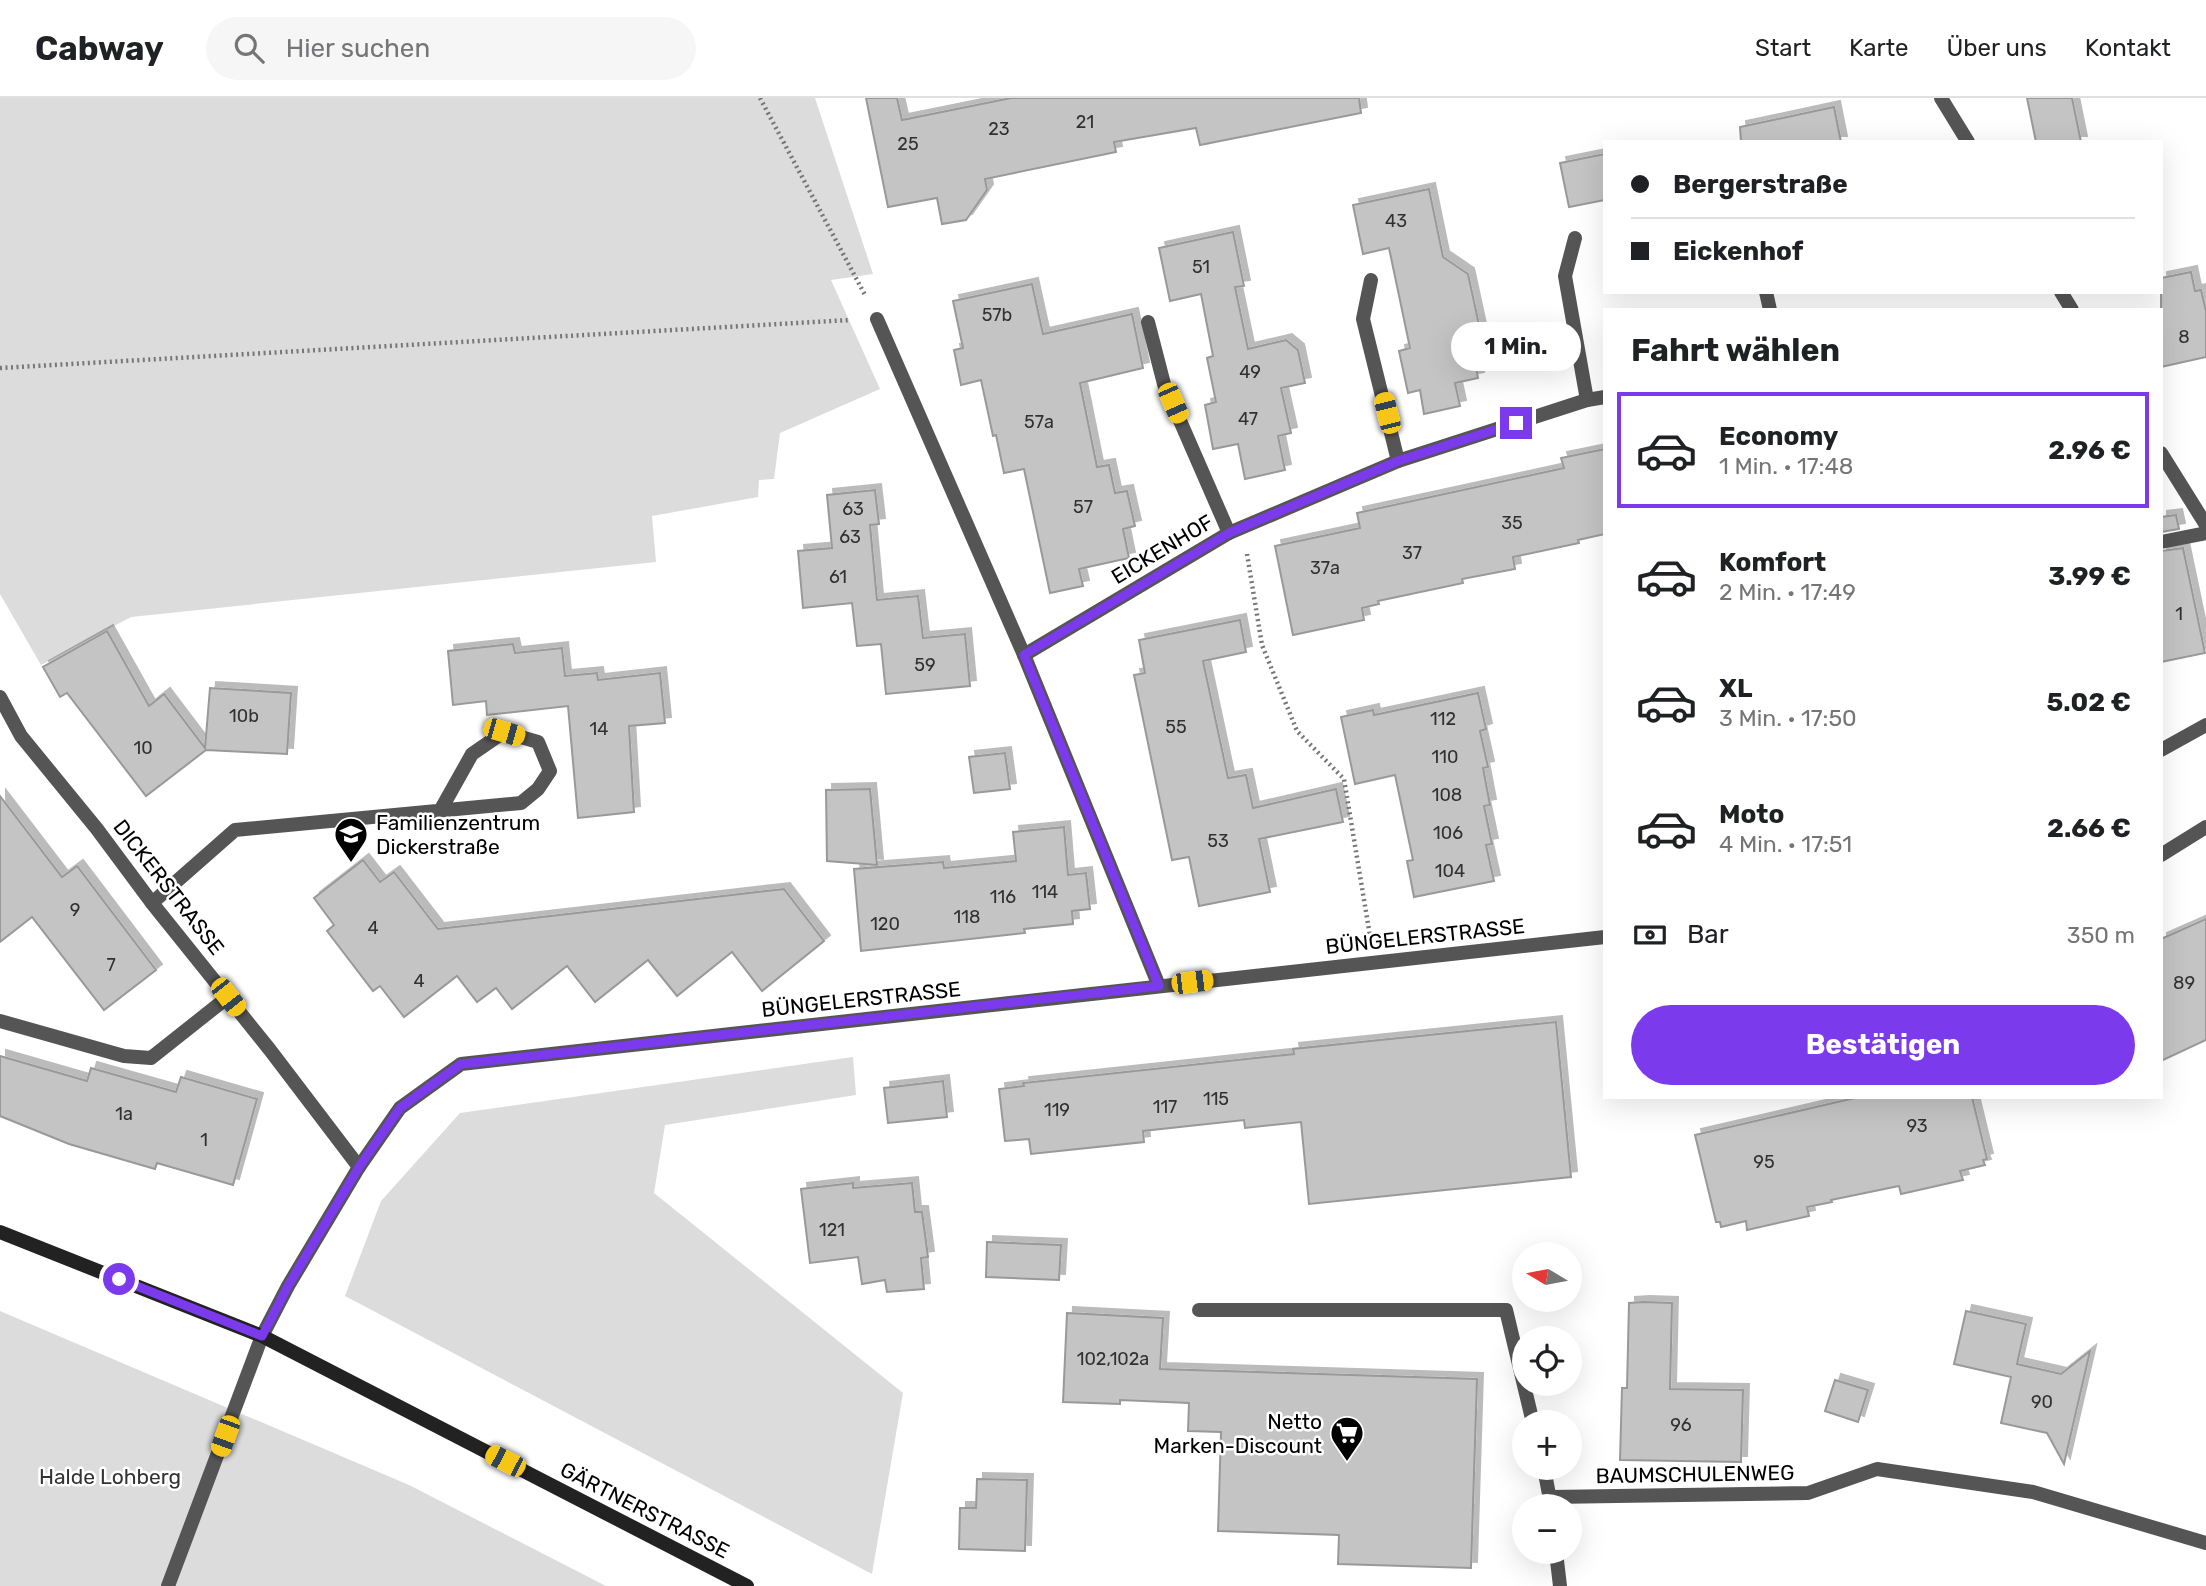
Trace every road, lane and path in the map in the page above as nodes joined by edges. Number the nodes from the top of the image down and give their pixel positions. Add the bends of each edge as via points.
1 (760, 98) edge
2 (1941, 98) edge
3 (1967, 140) edge
4 (1575, 239) dead end
5 (1371, 280) dead end
6 (877, 319) junction
7 (1147, 321) dead end
8 (0, 368) edge
9 (1603, 397) edge
10 (1587, 400) junction
11 (2163, 456) edge
12 (1398, 461) junction
13 (2206, 525) edge
14 (1236, 531) junction
15 (2206, 533) edge
16 (2163, 542) edge
17 (1024, 655) junction
18 (0, 697) edge
19 (2206, 725) edge
20 (2163, 749) edge
21 (440, 811) junction
22 (2206, 827) edge
23 (2163, 854) edge
24 (152, 903) junction
25 (1603, 937) edge
26 (1375, 961) junction
27 (1159, 986) junction
28 (228, 997) junction
29 (0, 1021) edge
30 (359, 1167) junction
31 (0, 1232) edge
32 (1199, 1310) dead end
33 (262, 1336) junction
34 (1530, 1410) edge
35 (1582, 1501) edge
36 (2206, 1543) edge
37 (1557, 1564) edge
38 (168, 1586) edge
39 (747, 1586) edge
40 (1560, 1586) edge

1 - 6 path
2 - 3 street
4 - 10 street via 1565,276
5 - 12 street via 1363,319
6 - 8 path
6 - 17 street
7 - 14 street via 1164,384
9 - 10 street, EICKENHOF
10 - 12 street, EICKENHOF
11 - 13 street
12 - 14 street, EICKENHOF
14 - 17 street, EICKENHOF
14 - 26 path via 1262,645 1297,731 1344,779
15 - 16 street
17 - 27 street
18 - 24 street, DICKERSTRASSE via 21,736
19 - 20 street
21 - 21 street via 521,803 550,771 538,742 504,732 472,754
21 - 24 street via 235,830
22 - 23 street
24 - 28 street, DICKERSTRASSE
25 - 26 street, BÜNGELERSTRASSE
26 - 27 street, BÜNGELERSTRASSE
27 - 30 street, BÜNGELERSTRASSE via 461,1064 400,1108
28 - 29 street via 151,1058 124,1056
28 - 30 street, DICKERSTRASSE
30 - 33 street, BÜNGELERSTRASSE
31 - 33 main road, GÄRTNERSTRASSE
32 - 34 street via 1506,1310
33 - 38 street, BÜNGELERSTRASSE
33 - 39 main road, GÄRTNERSTRASSE
35 - 36 street, BAUMSCHULENWEG via 1808,1493 1877,1469 2033,1492
37 - 40 street

